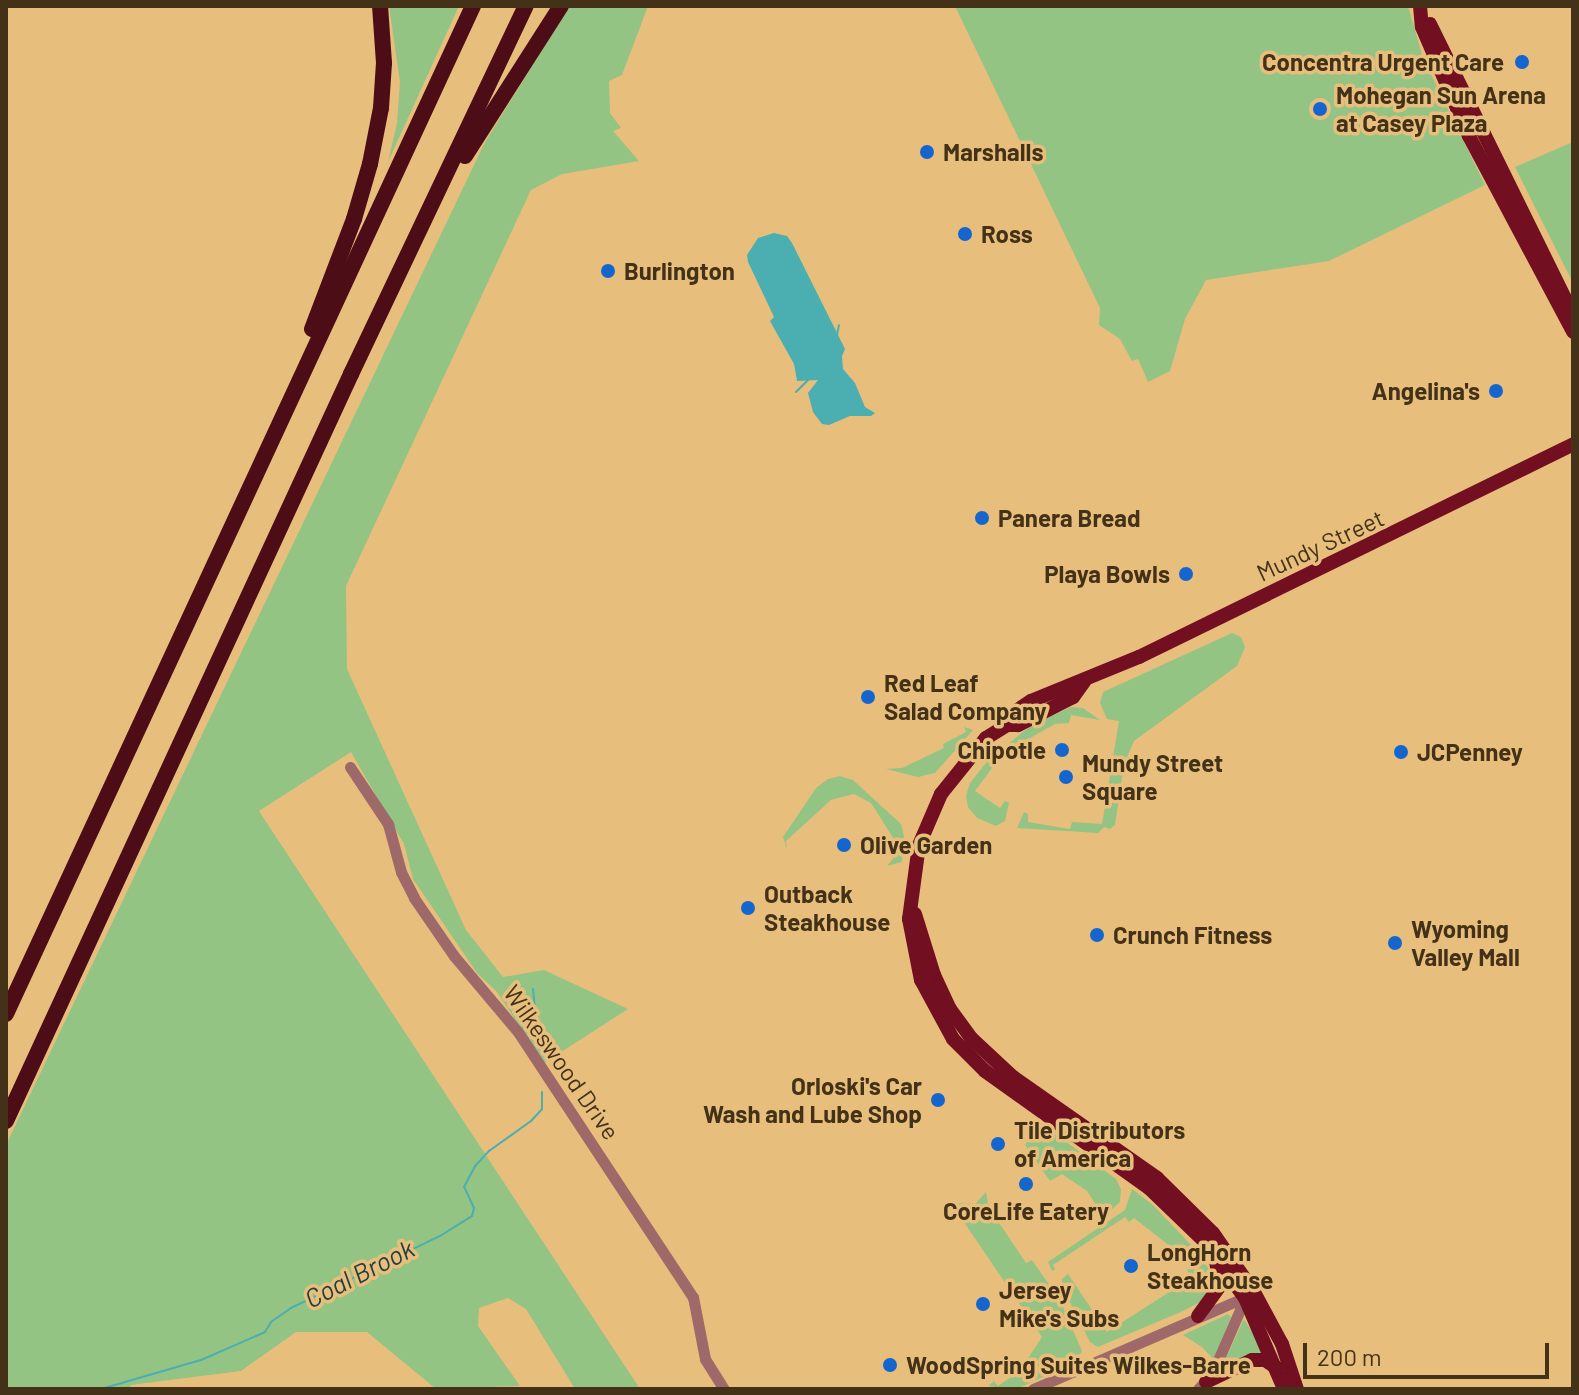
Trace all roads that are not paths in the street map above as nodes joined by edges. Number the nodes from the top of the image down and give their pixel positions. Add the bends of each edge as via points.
1 (380, 6) edge
2 (473, 6) edge
3 (526, 6) edge
4 (561, 6) edge
5 (1422, 12) edge
6 (429, 211) junction
7 (1573, 314) edge
8 (1573, 332) edge
9 (1572, 444) edge
10 (210, 575) junction
11 (350, 767) dead end
12 (911, 907) junction
13 (6, 1014) edge
14 (6, 1121) edge
15 (1215, 1255) junction
16 (1250, 1295) junction
17 (1198, 1316) junction
18 (1277, 1368) junction
19 (1202, 1386) edge
20 (724, 1389) edge
21 (1033, 1389) edge
22 (1284, 1389) edge
23 (1297, 1389) edge

1 - 10 highway via 381,108 354,219
2 - 10 highway
3 - 6 highway
4 - 6 highway
5 - 7 main road
5 - 8 main road via 1422,27 1469,136
6 - 14 highway
9 - 12 main road, Mundy Street via 1010,715 1007,725 986,738 959,768 930,814 919,845
10 - 13 highway
11 - 20 street, Wilkeswood Drive via 388,824 414,898 518,1032 693,1297 705,1359
12 - 15 main road, Mundy Street via 921,980 953,1039 1019,1098 1149,1188
12 - 16 main road, Mundy Street via 934,975 972,1039 1013,1077 1157,1178 1213,1233
15 - 16 main road, Mundy Street
15 - 17 main road via 1220,1286
16 - 17 street
16 - 18 main road, Mundy Street
16 - 19 street
16 - 23 main road, Mundy Street via 1282,1344
17 - 21 street
18 - 19 main road via 1252,1360
18 - 22 main road, Mundy Street

